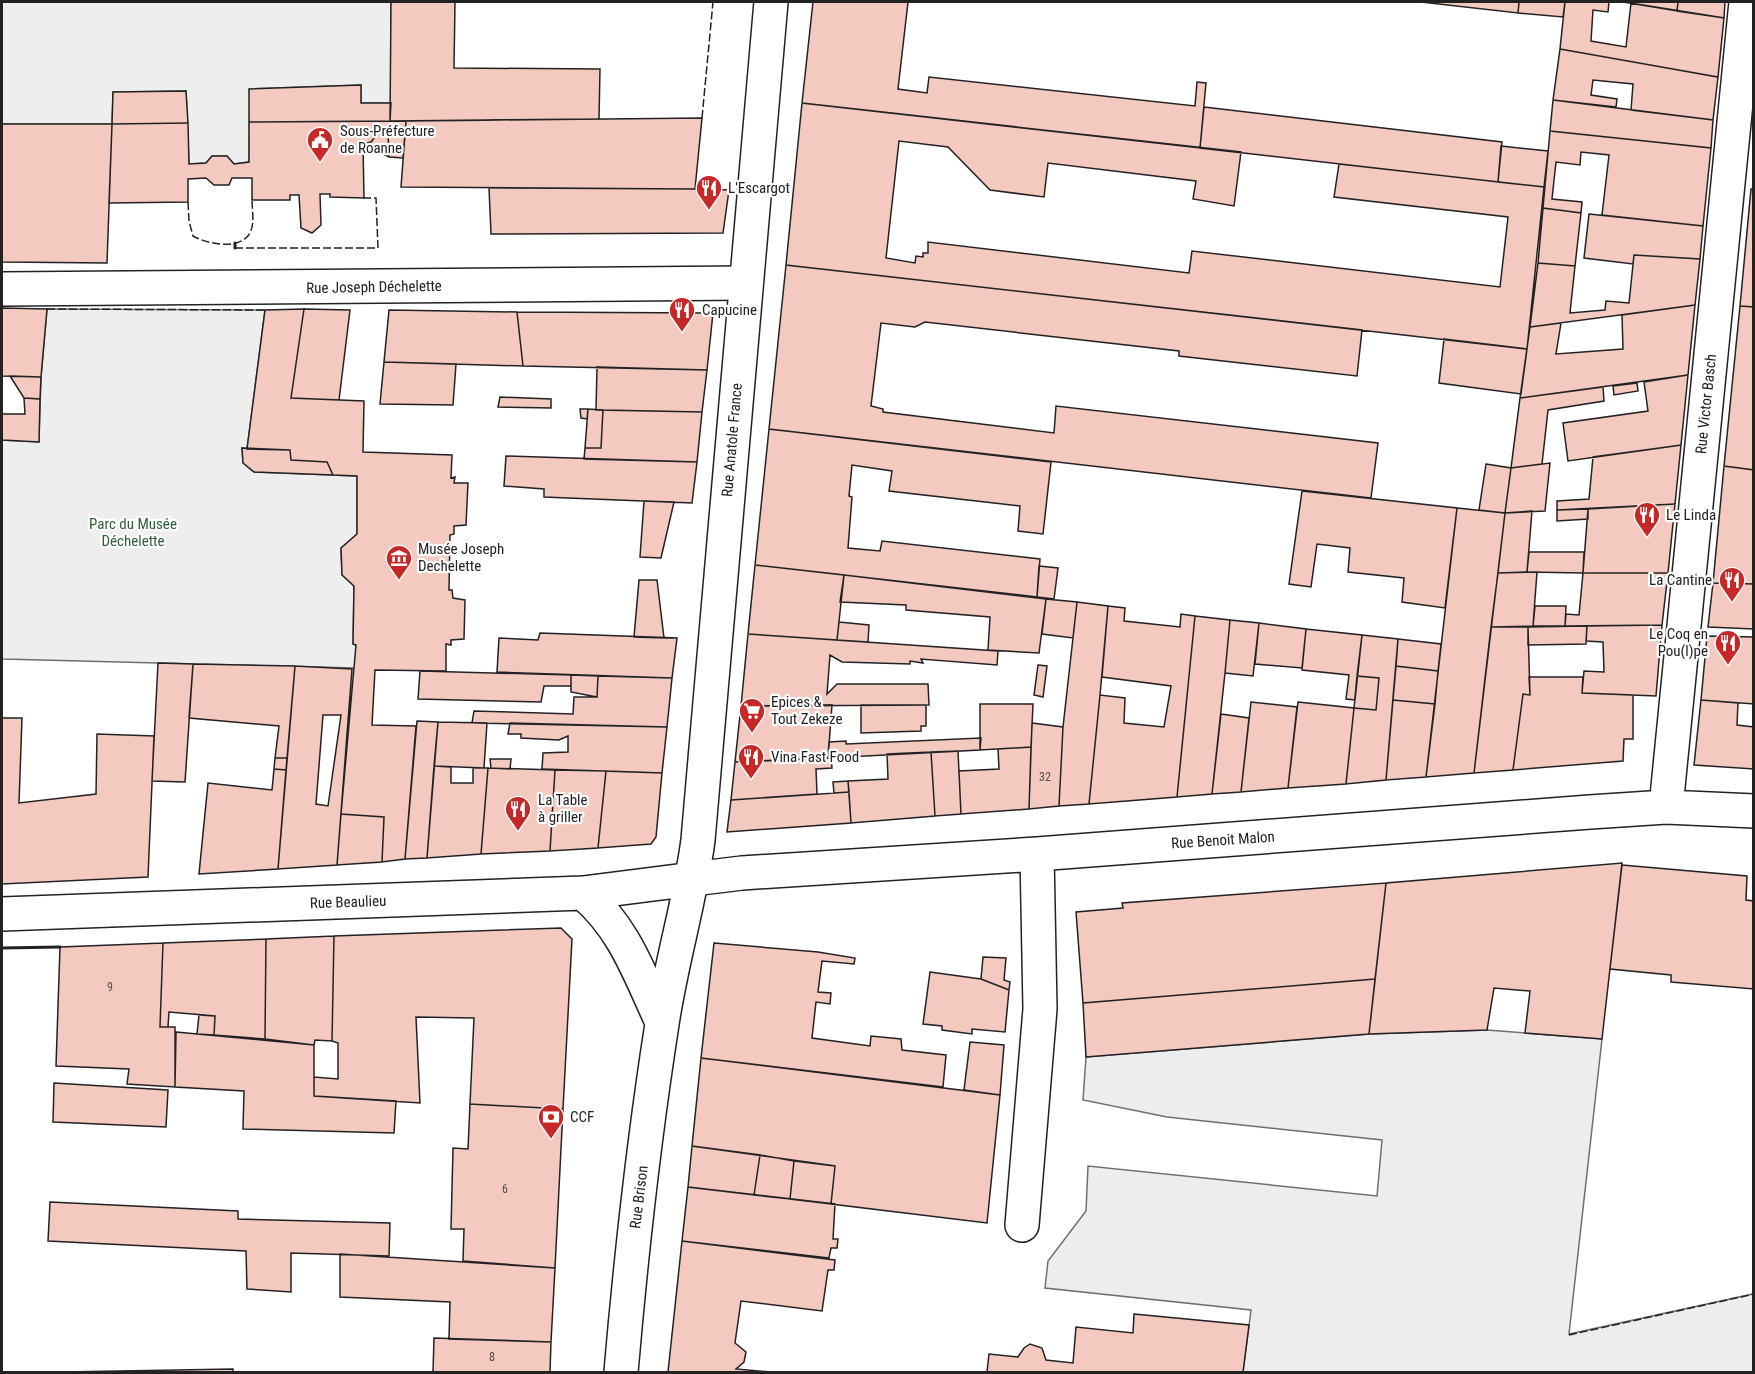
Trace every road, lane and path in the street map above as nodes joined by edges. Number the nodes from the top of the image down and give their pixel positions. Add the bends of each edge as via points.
1 (771, 2) edge
2 (1746, 2) edge
3 (746, 283) junction
4 (2, 289) edge
5 (1665, 807) junction
6 (1754, 811) edge
7 (1037, 854) junction
8 (693, 879) junction
9 (583, 893) junction
10 (2, 914) edge
11 (662, 1022) junction
12 (1022, 1225) dead end
13 (621, 1372) edge

1 - 3 street, Rue Anatole France
2 - 5 street, Rue Victor Basch
3 - 4 street, Rue Joseph Déchelette
3 - 8 street, Rue Anatole France
5 - 6 street, Rue Benoit Malon
5 - 7 street, Rue Benoit Malon
7 - 8 street, Rue Benoit Malon
7 - 12 street via 1040,1010
8 - 9 street, Rue Beaulieu
8 - 11 street, Rue Brison
9 - 10 street, Rue Beaulieu
9 - 11 street via 602,908 622,936
11 - 13 street, Rue Brison via 631,1258

